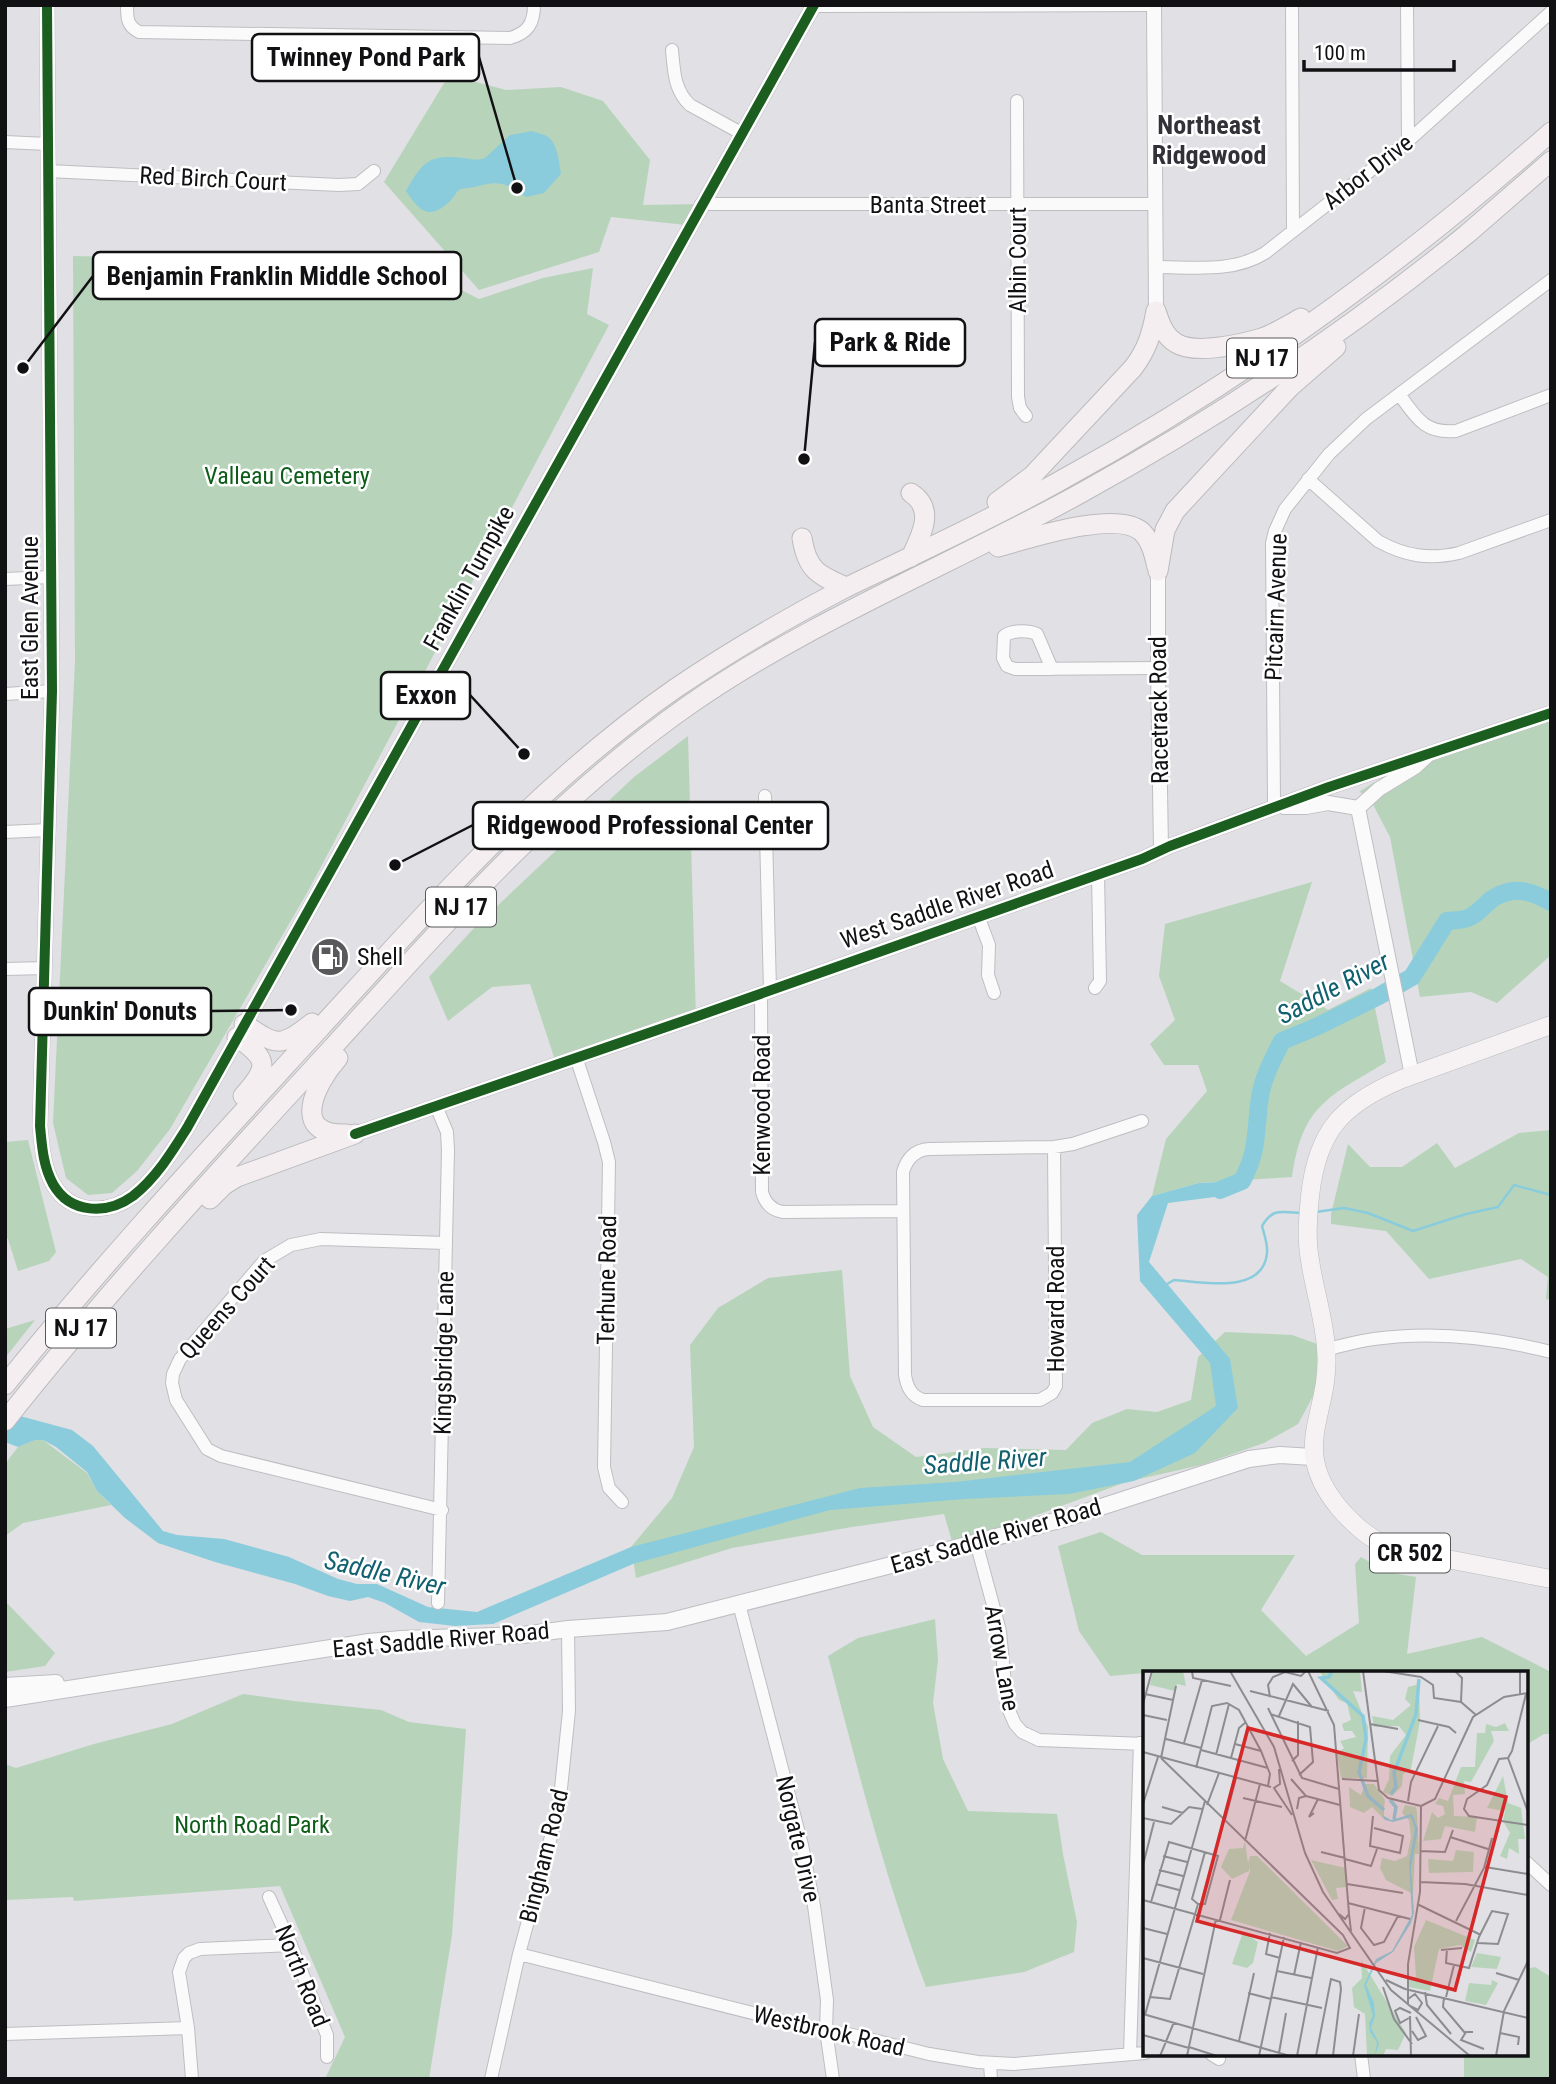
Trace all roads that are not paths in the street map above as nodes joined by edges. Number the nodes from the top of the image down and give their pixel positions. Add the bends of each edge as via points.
1 (47, 5) edge
2 (127, 5) edge
3 (534, 5) edge
4 (1154, 5) edge
5 (1292, 5) edge
6 (1407, 5) edge
7 (813, 6) edge
8 (1551, 12) edge
9 (672, 50) dead end
10 (1017, 101) dead end
11 (1551, 132) edge
12 (741, 133) junction
13 (1408, 141) junction
14 (5, 142) edge
15 (48, 144) junction
16 (1551, 161) edge
17 (48, 171) junction
18 (374, 171) dead end
19 (701, 204) junction
20 (1018, 204) junction
21 (1155, 204) junction
22 (1293, 231) junction
23 (1466, 234) junction
24 (1156, 267) junction
25 (1551, 279) edge
26 (1367, 283) junction
27 (1156, 311) junction
28 (1399, 394) junction
29 (1551, 395) edge
30 (1026, 416) dead end
31 (1308, 479) junction
32 (911, 493) dead end
33 (1551, 520) edge
34 (802, 538) dead end
35 (943, 541) junction
36 (911, 557) junction
37 (953, 560) junction
38 (1158, 570) junction
39 (51, 577) junction
40 (5, 579) edge
41 (846, 587) junction
42 (1158, 668) junction
43 (1052, 669) dead end
44 (52, 691) junction
45 (5, 694) edge
46 (1551, 713) edge
47 (1431, 753) junction
48 (765, 796) dead end
49 (1276, 807) junction
50 (1358, 808) junction
51 (48, 830) junction
52 (5, 832) edge
53 (1161, 849) junction
54 (1098, 874) junction
55 (978, 916) junction
56 (45, 968) junction
57 (5, 969) edge
58 (1095, 988) dead end
59 (385, 989) junction
60 (766, 991) junction
61 (352, 993) junction
62 (994, 993) dead end
63 (1551, 1025) edge
64 (241, 1030) junction
65 (576, 1057) junction
66 (1412, 1075) junction
67 (436, 1106) junction
68 (1142, 1121) dead end
69 (355, 1134) junction
70 (1054, 1147) junction
71 (179, 1182) junction
72 (89, 1209) joint
73 (903, 1211) junction
74 (446, 1243) junction
75 (138, 1262) junction
76 (1326, 1349) junction
77 (1551, 1352) edge
78 (5, 1385) edge
79 (26, 1395) junction
80 (5, 1421) edge
81 (5, 1431) edge
82 (1313, 1457) junction
83 (621, 1502) dead end
84 (442, 1510) junction
85 (976, 1542) junction
86 (1551, 1579) edge
87 (439, 1603) dead end
88 (739, 1604) junction
89 (568, 1629) junction
90 (100, 1683) junction
91 (5, 1686) edge
92 (5, 1699) edge
93 (1142, 1744) edge
94 (1528, 1864) edge
95 (1551, 1885) edge
96 (269, 1898) dead end
97 (291, 1945) junction
98 (519, 1954) junction
99 (188, 2028) junction
100 (826, 2031) junction
101 (5, 2034) edge
102 (1143, 2053) edge
103 (1130, 2054) junction
104 (1361, 2056) edge
105 (327, 2057) dead end
106 (990, 2063) junction
107 (192, 2079) edge
108 (491, 2079) edge
109 (833, 2079) edge
110 (991, 2079) edge
111 (1364, 2079) edge

1 - 15 street, East Glen Avenue
2 - 3 street via 127,19 139,32 510,38 526,31
4 - 7 street
4 - 21 street
5 - 22 street
6 - 13 street
7 - 12 street, Franklin Turnpike
8 - 13 street, Arbor Drive
9 - 12 street via 683,99
10 - 20 street, Albin Court
11 - 26 highway, NJ 17
12 - 19 street, Franklin Turnpike
13 - 22 street, Arbor Drive
14 - 15 street
15 - 17 street, East Glen Avenue
16 - 23 highway, NJ 17
17 - 18 street, Red Birch Court via 339,186 358,184
17 - 39 street, East Glen Avenue
19 - 20 street, Banta Street
19 - 64 street, Franklin Turnpike
20 - 21 street, Banta Street
20 - 30 street, Albin Court via 1018,397
21 - 24 street
22 - 24 street, Arbor Drive via 1240,265
23 - 37 highway, NJ 17 via 1334,334 1212,416 1092,487
23 - 38 highway via 1404,297 1306,372 1180,505 1165,530
24 - 27 street
25 - 28 street, Pitcairn Avenue
26 - 27 highway via 1271,334 1230,345 1181,346 1165,333
26 - 35 highway, NJ 17 via 1154,427
27 - 35 highway via 1150,338 1138,361 1065,443 1022,485
28 - 29 street via 1419,421 1445,432
28 - 31 street, Pitcairn Avenue via 1366,419
31 - 33 street via 1378,541 1418,557 1460,553
31 - 49 street, Pitcairn Avenue via 1279,519 1272,543
32 - 36 highway via 921,502 925,519
34 - 41 highway via 812,568
35 - 36 highway, NJ 17
36 - 41 highway, NJ 17
37 - 38 highway via 1052,532 1118,523 1145,536
37 - 59 highway, NJ 17 via 789,642 643,739 524,841
38 - 42 street, Racetrack Road
39 - 40 street
39 - 44 street, East Glen Avenue
41 - 61 highway, NJ 17 via 717,661 598,747 483,852
42 - 43 street
42 - 53 street, Racetrack Road
44 - 45 street
44 - 51 street, East Glen Avenue
46 - 47 street, West Saddle River Road
47 - 49 street, West Saddle River Road
47 - 50 street
48 - 60 street
49 - 50 street via 1328,803
49 - 53 street, West Saddle River Road
50 - 66 street
51 - 52 street
51 - 56 street, East Glen Avenue
53 - 54 street, West Saddle River Road
54 - 55 street, West Saddle River Road
54 - 58 street via 1100,981
55 - 60 street, West Saddle River Road
55 - 62 street via 989,945 988,975
56 - 57 street
56 - 72 street, East Glen Avenue via 40,1112 44,1160 62,1195
59 - 69 highway via 327,1072 312,1106 321,1130
59 - 75 highway, NJ 17
60 - 65 street, West Saddle River Road
60 - 73 street, Kenwood Road via 764,1200 783,1212
61 - 64 highway via 289,1040 270,1040
61 - 71 highway, NJ 17
63 - 66 main road, CR 502
64 - 71 highway via 259,1054 259,1074 215,1127
64 - 72 street, Franklin Turnpike via 156,1174 118,1204
65 - 67 street, West Saddle River Road
65 - 83 street, Terhune Road via 608,1162 604,1467 609,1488
66 - 76 main road, CR 502 via 1351,1107 1324,1139 1317,1158 1308,1213 1310,1259
67 - 69 street, West Saddle River Road
67 - 74 street, Kingsbridge Lane via 448,1140
68 - 70 street
69 - 75 highway via 230,1181 189,1222
70 - 73 street via 916,1152 903,1172
70 - 73 street, Howard Road via 1057,1380 1040,1400 923,1400 911,1392 905,1375
71 - 78 highway, NJ 17
74 - 84 street, Kingsbridge Lane
74 - 84 street, Queens Court via 321,1239 278,1251 264,1261 180,1359 172,1382 176,1400 207,1448 221,1457
75 - 79 highway, NJ 17
76 - 77 street via 1374,1339 1454,1336
76 - 82 main road, CR 502
79 - 80 highway, NJ 17
79 - 81 highway
82 - 85 main road, East Saddle River Road via 1249,1459
82 - 86 main road, CR 502 via 1321,1484 1331,1498 1354,1525 1383,1545
84 - 87 street, Kingsbridge Lane
85 - 88 main road, East Saddle River Road
85 - 93 street, Arrow Lane via 1000,1631 1007,1706 1015,1724 1039,1740
88 - 89 main road, East Saddle River Road via 667,1622
88 - 100 street, Norgate Drive via 802,1845 821,1948
89 - 90 main road, East Saddle River Road via 369,1642
89 - 98 street, Bingham Road via 569,1711 560,1798
90 - 91 main road, East Saddle River Road
90 - 92 main road, East Saddle River Road
93 - 103 street
94 - 95 street
96 - 97 street, North Road
97 - 99 street via 189,1953 179,1972
97 - 105 street, North Road via 327,2035
98 - 100 street, Westbrook Road
98 - 108 street, Bingham Road
99 - 101 street
99 - 107 street
100 - 106 street, Westbrook Road
100 - 109 street, Norgate Drive
102 - 103 street, Westbrook Road
103 - 106 street, Westbrook Road
104 - 111 street
106 - 110 street

